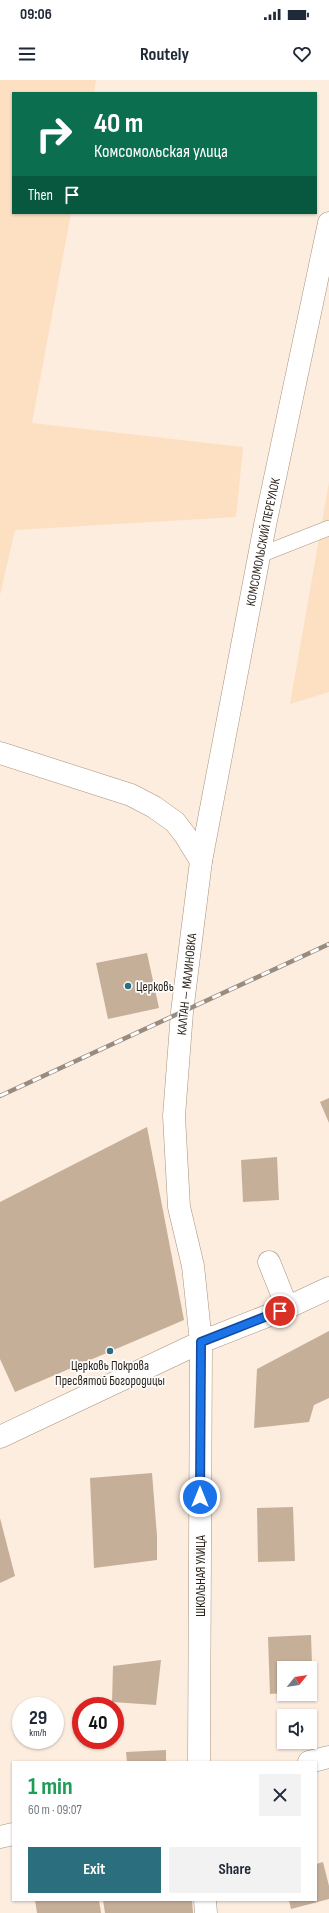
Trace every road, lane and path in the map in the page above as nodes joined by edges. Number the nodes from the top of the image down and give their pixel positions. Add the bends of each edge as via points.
1 (329, 223) edge
2 (329, 528) edge
3 (260, 555) junction
4 (0, 753) edge
5 (201, 861) junction
6 (269, 1262) dead end
7 (329, 1288) edge
8 (288, 1307) junction
9 (201, 1342) junction
10 (0, 1437) edge
11 (329, 1757) edge
12 (199, 1761) edge
13 (313, 1761) edge
14 (12, 1834) edge
15 (0, 1837) edge
16 (205, 1901) edge
17 (206, 1913) edge

1 - 3 street, КОМСОМОЛЬСКИЙ ПЕРЕУЛОК
2 - 3 lane
3 - 5 street, КОМСОМОЛЬСКИЙ ПЕРЕУЛОК
4 - 5 street via 131,795 154,807 175,822
5 - 9 street, КАЛТАН — МАЛИНОВКА via 182,1012 174,1116 179,1207 193,1266
6 - 8 street
7 - 8 street
8 - 9 street
9 - 10 street
9 - 12 street, ШКОЛЬНАЯ УЛИЦА
11 - 13 street
14 - 15 street
16 - 17 street

